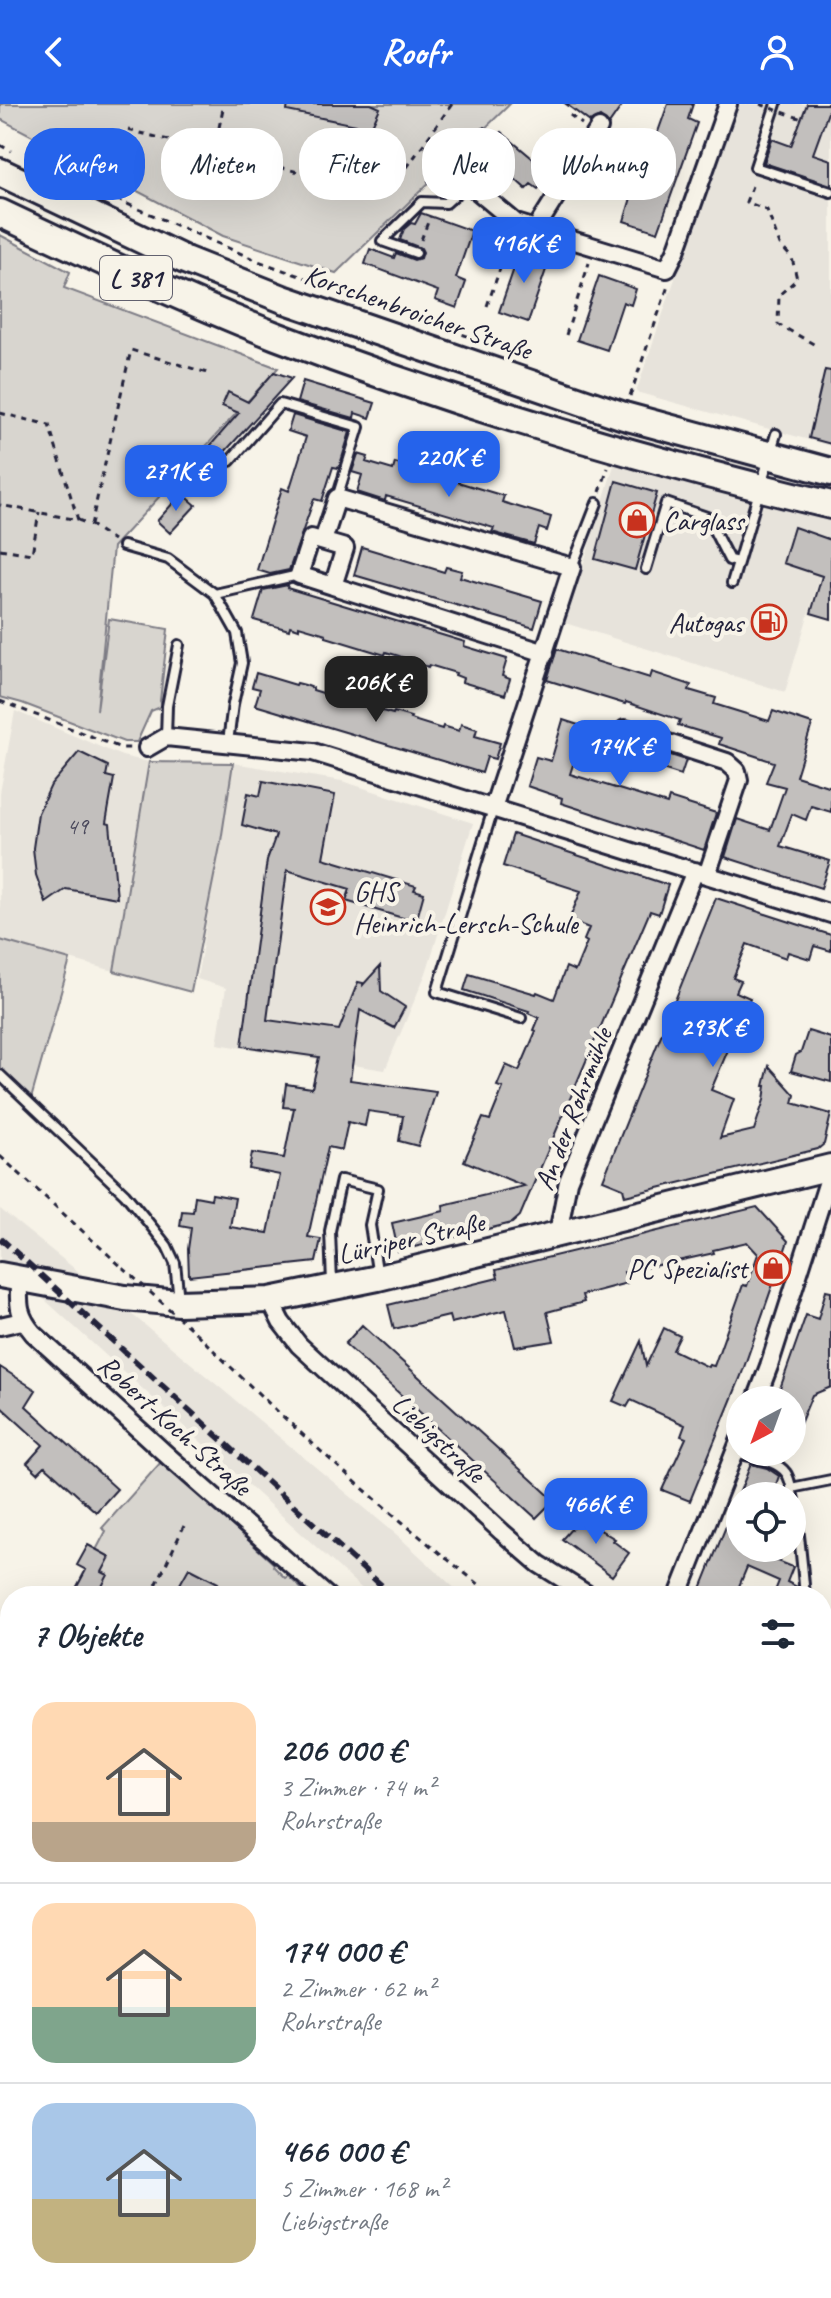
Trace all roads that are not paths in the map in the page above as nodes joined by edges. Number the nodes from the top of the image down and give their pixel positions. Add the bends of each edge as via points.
1 (728, 104) edge
2 (776, 104) edge
3 (7, 162) edge
4 (831, 192) edge
5 (449, 200) edge
6 (488, 200) edge
7 (554, 200) edge
8 (0, 213) edge
9 (535, 230) junction
10 (416, 253) road end
11 (772, 445) junction
12 (230, 461) dead end
13 (831, 472) edge
14 (761, 488) junction
15 (337, 498) junction
16 (597, 503) road end
17 (831, 505) edge
18 (323, 541) junction
19 (123, 546) road end
20 (738, 562) junction
21 (572, 567) junction
22 (646, 569) dead end
23 (299, 575) junction
24 (732, 583) dead end
25 (333, 586) junction
26 (215, 594) junction
27 (179, 645) dead end
28 (545, 653) junction
29 (625, 729) dead end
30 (166, 737) junction
31 (228, 742) junction
32 (147, 748) road end
33 (493, 808) junction
34 (701, 873) junction
35 (831, 914) edge
36 (521, 1018) dead end
37 (0, 1075) edge
38 (831, 1170) edge
39 (558, 1233) junction
40 (10, 1276) edge
41 (378, 1278) junction
42 (332, 1288) junction
43 (270, 1300) junction
44 (179, 1303) junction
45 (22, 1321) junction
46 (0, 1326) edge
47 (761, 1386) edge
48 (729, 1466) edge
49 (776, 1466) edge
50 (831, 1480) edge
51 (789, 1482) edge
52 (806, 1485) edge
53 (801, 1562) edge
54 (316, 1586) edge
55 (572, 1586) edge
56 (682, 1586) edge
57 (804, 1586) edge

1 - 9 street via 667,269
2 - 4 lane via 755,167
3 - 11 main road, Korschenbroicher Straße / L 381 via 185,260 283,299 624,416
5 - 10 lane via 422,202 382,241
6 - 9 street via 516,223
7 - 9 street
8 - 14 main road, L 381 via 275,335 445,396
11 - 13 main road, Korschenbroicher Straße / L 381
11 - 14 lane
12 - 15 lane via 280,404 359,427
14 - 17 main road, L 381
14 - 20 lane
15 - 18 street
15 - 21 street
16 - 21 lane
18 - 23 street via 311,538
18 - 25 street via 345,548
19 - 26 lane via 168,559
20 - 22 lane via 729,560 707,517 666,503
20 - 24 lane
21 - 28 street
23 - 25 street
23 - 26 lane
25 - 28 street
26 - 31 lane via 237,633 242,663
27 - 30 lane
28 - 33 street
29 - 34 street, An der Rohrmühle via 727,762 737,771 739,780
30 - 31 street
30 - 32 street
31 - 33 street via 313,752
33 - 34 street
33 - 36 lane via 437,992
34 - 35 street
34 - 39 street, An der Rohrmühle via 568,1181
37 - 44 lane via 125,1194 167,1246 175,1263
38 - 39 street, Lürriper Straße
38 - 47 street
39 - 41 street, Lürriper Straße
40 - 44 street, Lürriper Straße
40 - 45 street
41 - 42 street, Lürriper Straße
41 - 42 lane via 370,1225 378,1189 341,1180 330,1231
42 - 43 street, Lürriper Straße
43 - 44 street, Lürriper Straße
43 - 55 street, Liebigstraße via 281,1322 310,1355 530,1556
45 - 46 street
45 - 54 street, Robert-Koch-Straße
48 - 56 street
49 - 51 lane
50 - 52 lane
53 - 57 lane

